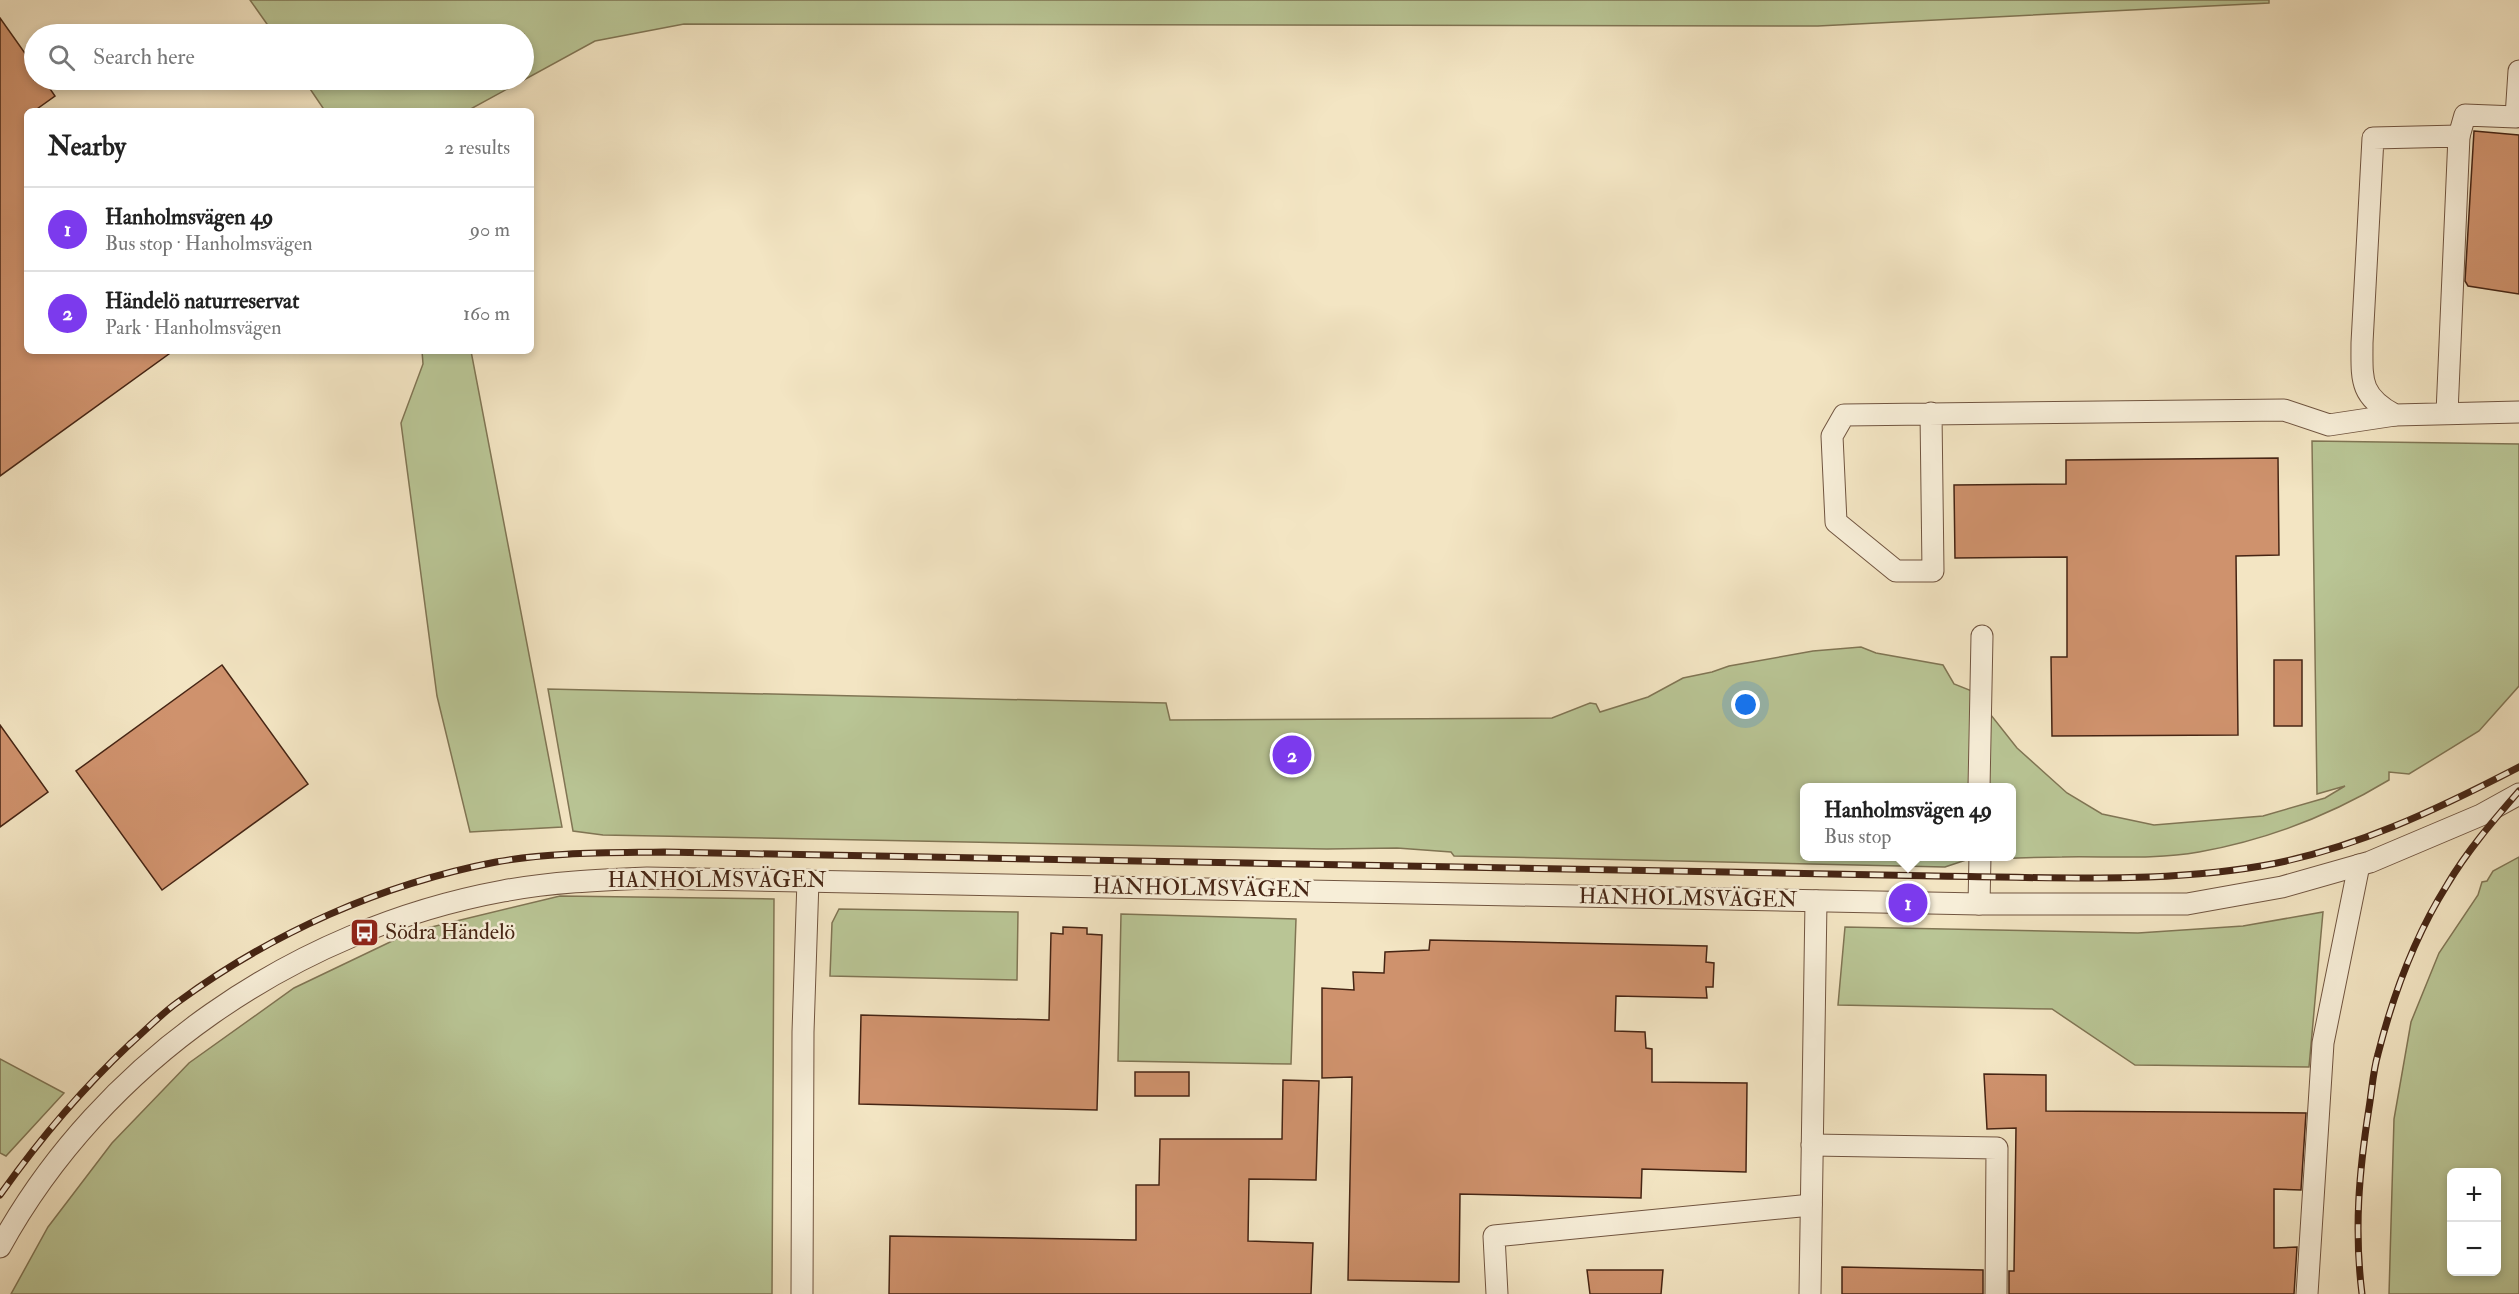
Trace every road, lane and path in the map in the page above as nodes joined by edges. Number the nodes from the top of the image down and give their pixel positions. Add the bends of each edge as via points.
1 (2519, 71) edge
2 (2459, 136) junction
3 (2519, 412) edge
4 (2447, 413) junction
5 (1931, 414) junction
6 (2395, 415) junction
7 (1982, 636) dead end
8 (1979, 783) edge
9 (2519, 794) edge
10 (1980, 861) edge
11 (2360, 865) junction
12 (808, 880) junction
13 (1816, 901) junction
14 (1979, 904) junction
15 (1812, 1145) junction
16 (1811, 1204) junction
17 (0, 1247) edge
18 (802, 1294) edge
19 (1497, 1294) edge
20 (1810, 1294) edge
21 (1996, 1294) edge
22 (2307, 1294) edge

1 - 2 street via 2516,117 2465,115
2 - 4 street
2 - 6 street via 2373,138 2362,373 2368,395
3 - 4 street
4 - 6 street
5 - 5 street via 1844,415 1832,436 1836,522 1896,571 1933,571
5 - 6 street via 2284,410 2329,425
7 - 8 street
9 - 11 street, HANHOLMSVÄGEN via 2481,815
10 - 14 street
11 - 14 street, HANHOLMSVÄGEN via 2282,888 2187,904
11 - 22 street via 2323,1043
12 - 13 street, HANHOLMSVÄGEN
12 - 17 street, HANHOLMSVÄGEN via 647,878 563,882 456,901 364,932 258,983 145,1066 52,1168
12 - 18 street
13 - 14 street, HANHOLMSVÄGEN
13 - 15 street
15 - 16 street
15 - 21 street via 1997,1148
16 - 19 street via 1494,1236
16 - 20 street

